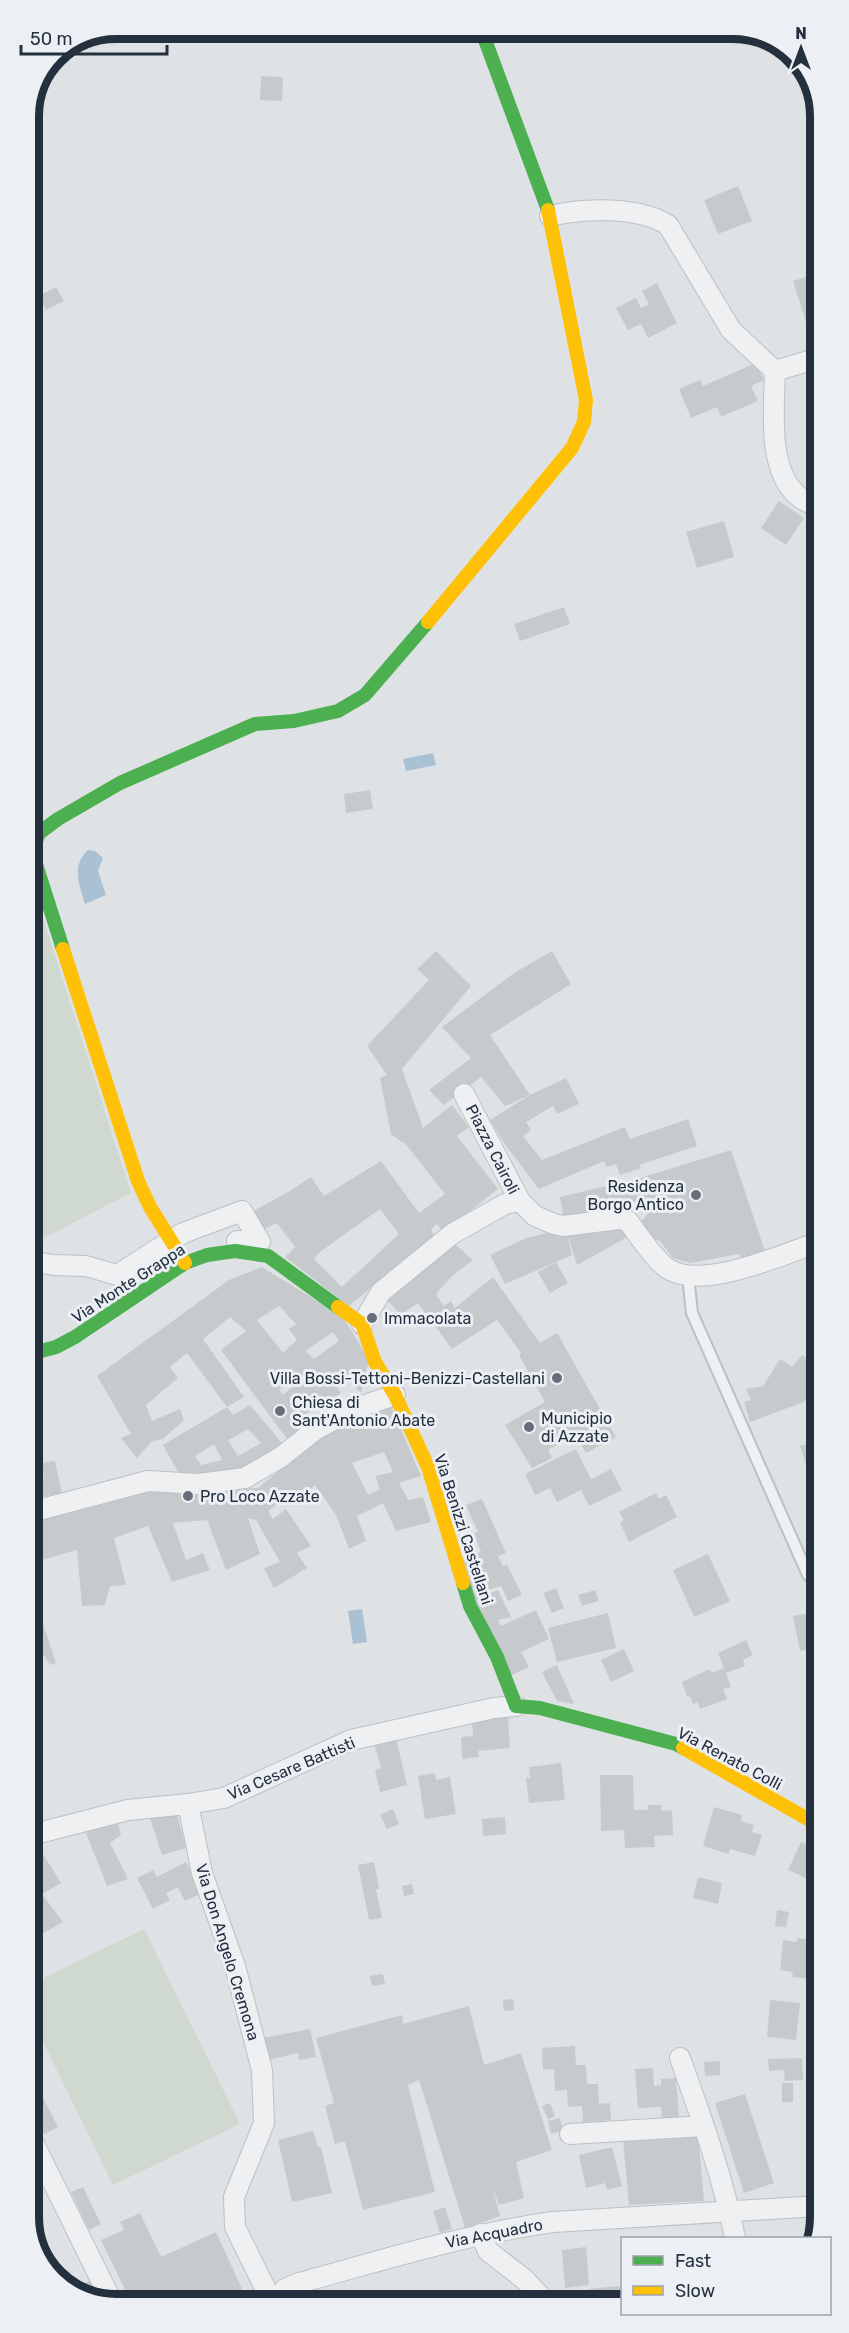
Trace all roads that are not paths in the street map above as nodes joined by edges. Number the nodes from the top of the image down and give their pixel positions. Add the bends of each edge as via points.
1 (485, 39) edge
2 (550, 216) junction
3 (810, 360) edge
4 (775, 371) junction
5 (810, 503) edge
6 (39, 833) edge
7 (39, 874) edge
8 (464, 1094) dead end
9 (520, 1200) junction
10 (810, 1245) edge
11 (179, 1253) junction
12 (39, 1263) edge
13 (688, 1276) junction
14 (362, 1324) junction
15 (39, 1339) edge
16 (39, 1352) edge
17 (395, 1395) junction
18 (39, 1510) edge
19 (810, 1576) edge
20 (516, 1706) junction
21 (188, 1804) junction
22 (810, 1820) edge
23 (39, 1833) edge
24 (680, 2058) dead end
25 (704, 2126) junction
26 (570, 2134) dead end
27 (39, 2158) edge
28 (810, 2207) edge
29 (730, 2212) junction
30 (480, 2234) junction
31 (735, 2237) edge
32 (108, 2293) edge
33 (268, 2294) edge
34 (280, 2294) edge
35 (538, 2294) edge

1 - 2 street
2 - 4 street via 572,211 639,213 668,225 731,330
2 - 6 street via 586,400 584,422 572,448 460,585 365,695 338,711 294,721 255,724 120,783
3 - 4 street
4 - 5 street via 776,456 797,495
7 - 11 street via 138,1180
8 - 9 street, Piazza Cairoli
9 - 13 street via 535,1216 563,1226 628,1221 663,1266
9 - 14 street, Piazza Cairoli via 505,1204 452,1234 381,1292
10 - 13 street via 730,1273
11 - 12 street via 117,1275 86,1266
11 - 14 street, Via Monte Grappa via 235,1251 268,1256
11 - 15 street via 62,1332
11 - 16 street, Via Monte Grappa via 75,1337
13 - 19 lane via 692,1312
14 - 17 street via 375,1362
17 - 18 street via 344,1414 315,1430 281,1457 245,1478 199,1484 148,1481
17 - 20 street, Via Benizzi Castellani via 428,1467 470,1606 497,1657
20 - 21 street, Via Cesare Battisti via 351,1740 224,1798
20 - 22 street, Via Renato Colli via 540,1708 676,1744
21 - 23 street, Via Cesare Battisti via 128,1810
21 - 33 street, Via Don Angelo Cremona via 202,1874 235,1966 262,2070 264,2123 234,2197 234,2227
24 - 25 street
25 - 26 street
25 - 29 street
27 - 32 street
28 - 29 street, Via Acquadro
29 - 30 street, Via Acquadro via 553,2222
29 - 31 street
30 - 34 street, Via Acquadro via 299,2283
30 - 35 street via 488,2251

